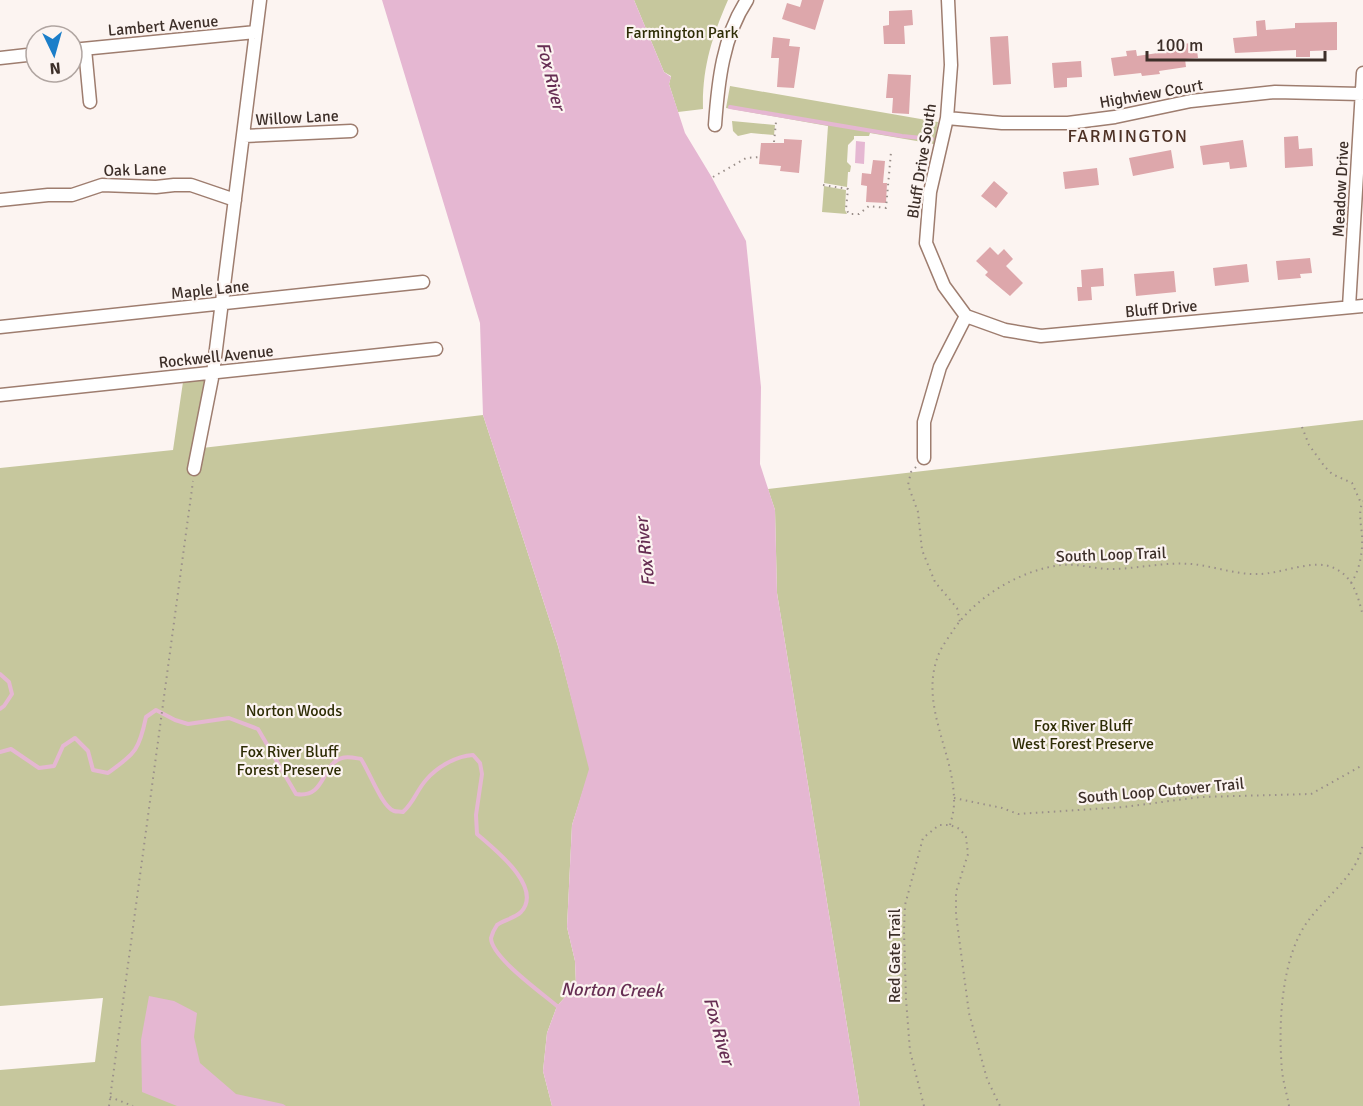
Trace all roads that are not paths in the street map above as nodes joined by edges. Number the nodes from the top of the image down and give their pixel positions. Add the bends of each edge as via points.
1 (260, 0) edge
2 (747, 0) edge
3 (948, 0) edge
4 (256, 32) junction
5 (84, 48) edge
6 (24, 55) edge
7 (0, 58) edge
8 (1363, 73) edge
9 (84, 76) edge
10 (1361, 94) junction
11 (90, 102) dead end
12 (947, 118) junction
13 (715, 125) dead end
14 (351, 131) dead end
15 (244, 136) junction
16 (0, 200) edge
17 (235, 200) junction
18 (423, 282) dead end
19 (222, 304) junction
20 (1363, 306) edge
21 (1349, 307) junction
22 (966, 316) junction
23 (0, 327) edge
24 (436, 349) dead end
25 (213, 373) junction
26 (0, 395) edge
27 (924, 458) road end
28 (194, 469) road end

1 - 4 street
2 - 13 street via 719,76
3 - 12 street, Bluff Drive South via 951,65
4 - 5 street, Lambert Avenue
4 - 15 street
6 - 7 street
8 - 10 street, Meadow Drive
9 - 11 street
10 - 12 street, Highview Court via 1275,92 1191,101 1068,123
10 - 21 street, Meadow Drive
12 - 22 street, Bluff Drive South via 930,192 926,243 944,286
14 - 15 street, Willow Lane
15 - 17 street
16 - 17 street, Oak Lane via 72,195 102,185 191,185
17 - 19 street
18 - 19 street, Maple Lane
19 - 23 street, Maple Lane
19 - 25 street
20 - 21 street, Bluff Drive
21 - 22 street, Bluff Drive via 1041,336 1005,330
22 - 27 street via 940,367 924,422
24 - 25 street, Rockwell Avenue
25 - 26 street, Rockwell Avenue
25 - 28 street

